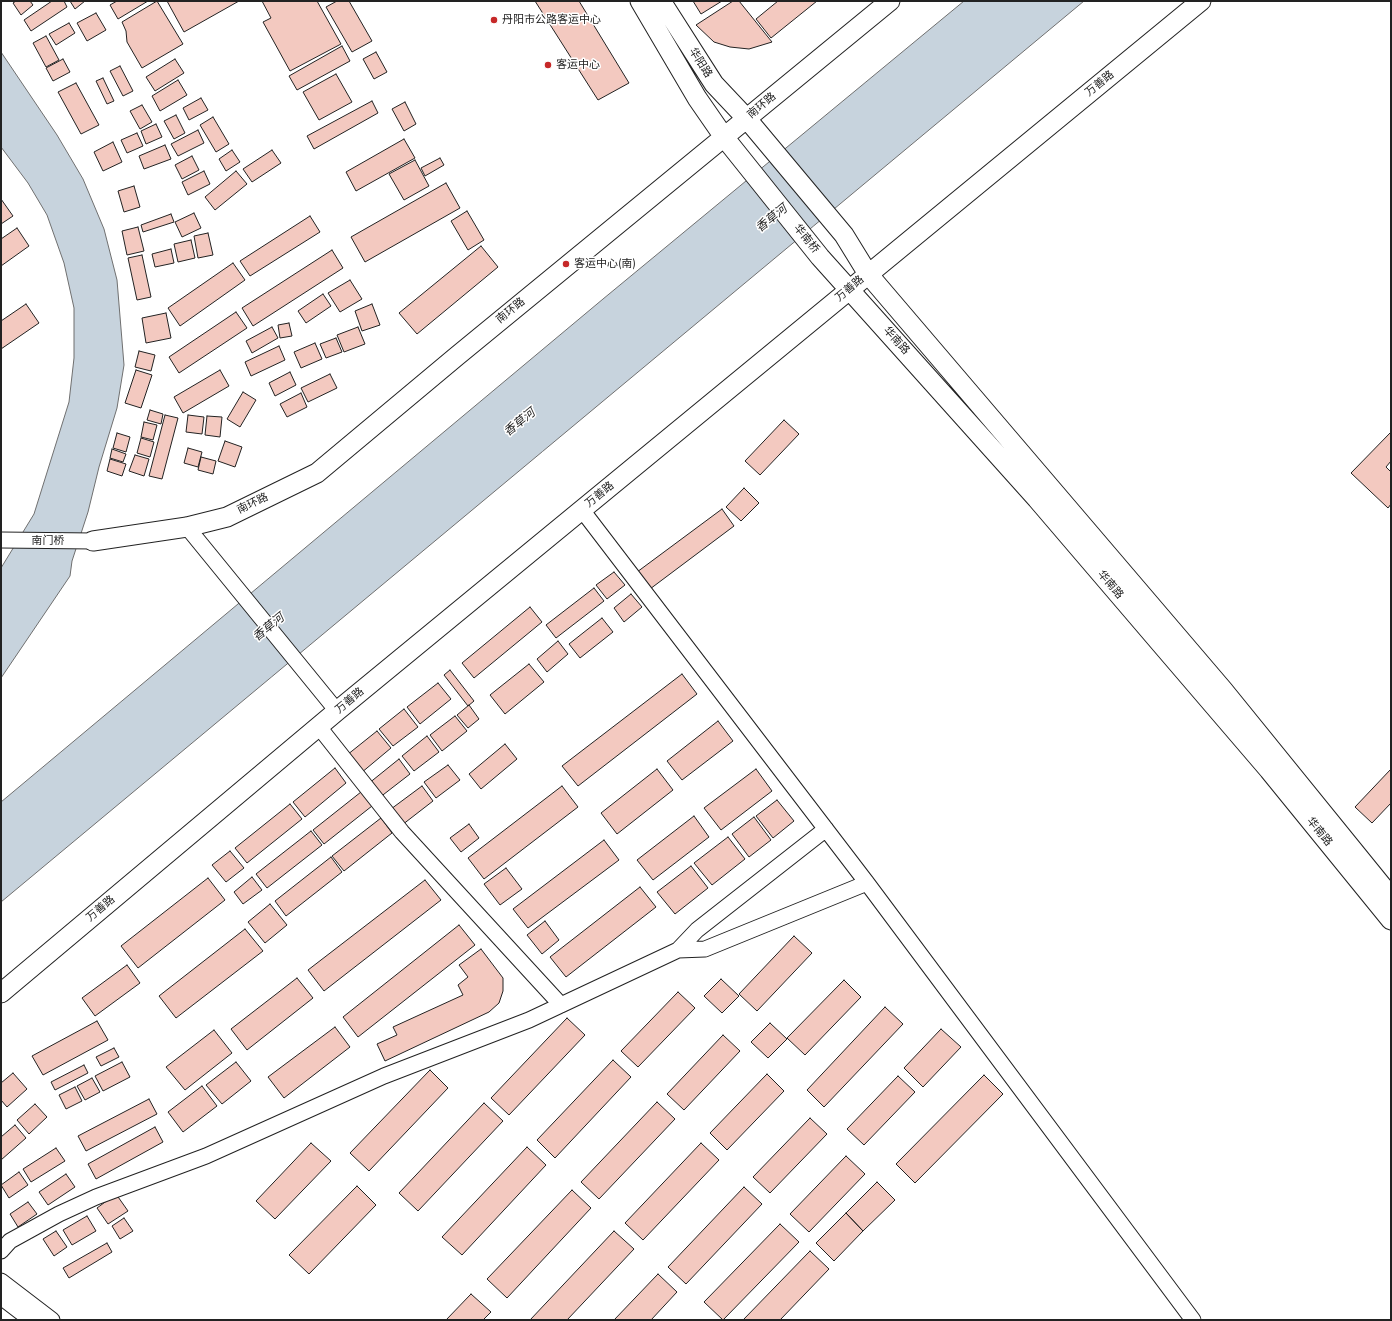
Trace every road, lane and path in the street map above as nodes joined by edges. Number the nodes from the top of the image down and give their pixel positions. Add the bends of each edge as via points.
1 (640, 1) edge
2 (661, 1) edge
3 (890, 1) edge
4 (1201, 1) edge
5 (747, 119) junction
6 (724, 137) junction
7 (820, 257) joint
8 (868, 274) junction
9 (850, 290) junction
10 (582, 510) junction
11 (187, 526) junction
12 (2, 540) edge
13 (93, 541) joint
14 (338, 711) junction
15 (319, 727) junction
16 (826, 829) junction
17 (867, 883) junction
18 (1391, 897) edge
19 (1391, 920) edge
20 (678, 950) junction
21 (1, 993) edge
22 (561, 1005) junction
23 (1, 1251) edge
24 (1, 1281) edge
25 (1, 1297) edge
26 (31, 1320) edge
27 (52, 1320) edge
28 (1193, 1320) edge

1 - 6 main road via 697,98
2 - 5 main road, 华阳路 via 714,84
3 - 5 main road, 南环路
4 - 8 main road, 万善路
5 - 6 main road, 南环路
5 - 8 main road, 华南路 via 844,235
6 - 7 main road, 华南桥
6 - 11 main road, 南环路 via 317,473 227,517
7 - 9 main road, 华南路
8 - 9 main road, 万善路
8 - 18 main road, 华南路 via 1224,691
9 - 10 main road, 万善路
9 - 19 main road, 华南路 via 1172,656
10 - 14 main road, 万善路
10 - 16 street
11 - 13 main road, 南环路
11 - 14 street
12 - 13 street, 南门桥
14 - 15 main road, 万善路
15 - 21 main road, 万善路
15 - 22 street via 402,832
16 - 17 street
16 - 20 street via 697,930
17 - 20 street via 705,949
17 - 28 street
20 - 22 street
22 - 23 street via 384,1076 206,1156 96,1196 10,1241
24 - 27 street
25 - 26 street

